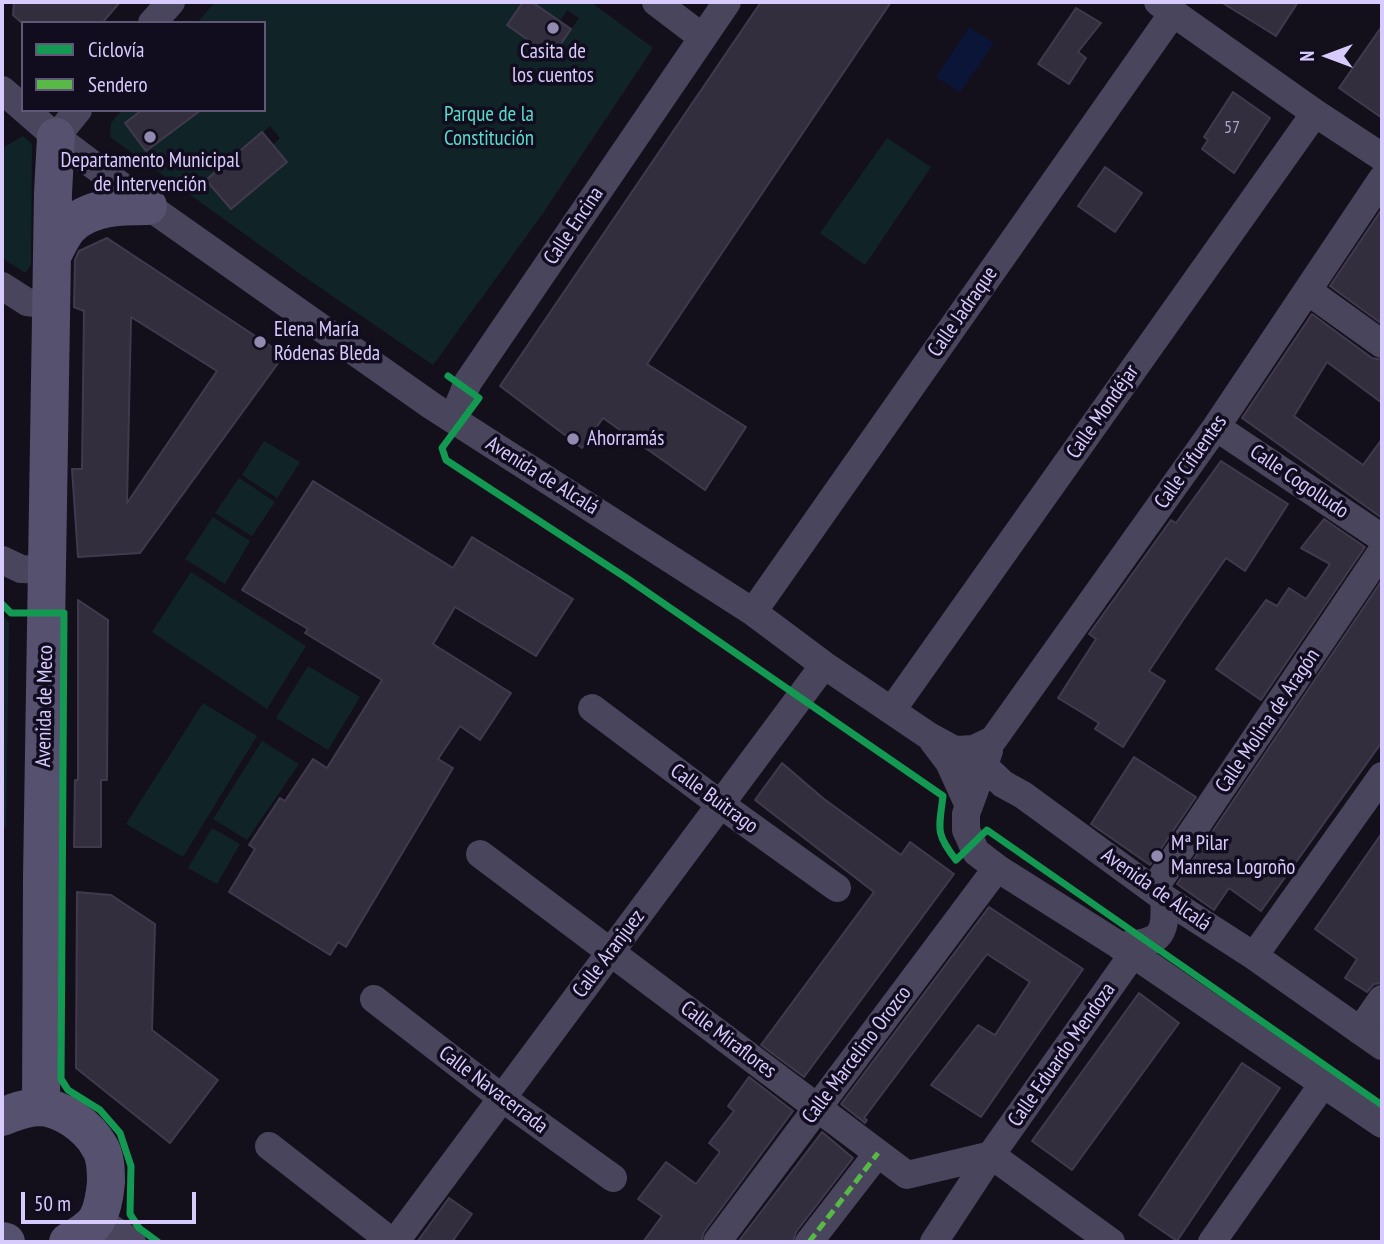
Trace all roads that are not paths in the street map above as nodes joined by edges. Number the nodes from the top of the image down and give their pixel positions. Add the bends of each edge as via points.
1 (171, 2) edge
2 (656, 2) edge
3 (727, 2) edge
4 (1166, 7) edge
5 (154, 21) edge
6 (702, 37) junction
7 (38, 112) edge
8 (1315, 113) junction
9 (67, 124) edge
10 (1382, 158) edge
11 (1382, 179) edge
12 (148, 206) junction
13 (52, 256) junction
14 (2, 286) edge
15 (1308, 291) junction
16 (51, 305) junction
17 (1382, 344) edge
18 (453, 419) junction
19 (1216, 427) junction
20 (1382, 538) edge
21 (1382, 551) edge
22 (2, 560) edge
23 (47, 570) junction
24 (753, 612) junction
25 (824, 665) junction
26 (592, 708) dead end
27 (892, 710) junction
28 (929, 736) junction
29 (993, 764) junction
30 (1382, 776) edge
31 (972, 800) junction
32 (720, 804) junction
33 (480, 854) dead end
34 (997, 867) junction
35 (837, 888) dead end
36 (1158, 894) junction
37 (1126, 950) junction
38 (611, 951) junction
39 (1254, 956) junction
40 (374, 999) dead end
41 (1382, 999) edge
42 (1371, 1039) edge
43 (1323, 1084) junction
44 (502, 1098) junction
45 (41, 1107) junction
46 (817, 1108) junction
47 (2, 1117) edge
48 (1382, 1124) edge
49 (269, 1146) dead end
50 (878, 1153) junction
51 (991, 1155) junction
52 (613, 1178) dead end
53 (97, 1219) junction
54 (68, 1242) edge
55 (132, 1242) edge
56 (394, 1242) edge
57 (718, 1242) edge
58 (809, 1242) edge
59 (934, 1242) edge
60 (1111, 1242) edge
61 (1212, 1242) edge

1 - 5 street
2 - 6 street
3 - 6 street, Calle Encina
4 - 8 street
4 - 24 street, Calle Jadraque
6 - 18 street, Calle Encina via 468,382
7 - 9 street, Avenida de Alcalá
8 - 10 street
8 - 27 street, Calle Mondéjar
9 - 12 street, Avenida de Alcalá
9 - 13 street, Avenida de Meco
11 - 15 street, Calle Cifuentes
12 - 13 street via 96,211 69,227
12 - 18 street, Avenida de Alcalá
13 - 16 street, Avenida de Meco
14 - 16 street via 27,302
15 - 17 street
15 - 19 street, Calle Cifuentes
16 - 23 street, Avenida de Meco
18 - 24 street, Avenida de Alcalá
19 - 20 street, Calle Cogolludo
19 - 29 street, Calle Cifuentes
21 - 36 street, Calle Molina de Aragón
22 - 23 street via 21,569
23 - 45 street, Avenida de Meco
24 - 25 street, Avenida de Alcalá
25 - 27 street, Avenida de Alcalá
25 - 32 street, Calle Aranjuez
26 - 32 street, Calle Buitrago
27 - 28 street, Avenida de Alcalá
28 - 29 street, Avenida de Alcalá
28 - 31 street, Avenida de Alcalá
29 - 31 street, Calle Cifuentes
29 - 36 street, Avenida de Alcalá via 1023,795
30 - 39 street
31 - 34 street, Avenida de Alcalá via 966,830 976,852
32 - 35 street, Calle Buitrago
32 - 38 street, Calle Aranjuez
33 - 38 street, Calle Miraflores
34 - 37 street, Avenida de Alcalá
34 - 46 street, Calle Marcelino Orozco
36 - 37 street via 1165,917 1160,933 1149,943
36 - 39 street, Avenida de Alcalá
37 - 43 street, Avenida de Alcalá
37 - 51 street, Calle Eduardo Mendoza
38 - 44 street, Calle Aranjuez
38 - 46 street, Calle Miraflores
39 - 42 street, Avenida de Alcalá
40 - 44 street, Calle Navacerrada
41 - 42 street
43 - 48 street, Avenida de Alcalá
43 - 61 street
44 - 52 street, Calle Navacerrada
44 - 56 street, Calle Aranjuez
45 - 47 street
45 - 53 street via 67,1115 100,1147 107,1170
46 - 50 street, Calle Miraflores
46 - 57 street, Calle Marcelino Orozco
49 - 56 street
50 - 51 street, Calle Miraflores via 907,1175
50 - 58 street
51 - 59 street, Calle Eduardo Mendoza
51 - 60 street
53 - 54 street
53 - 55 street

